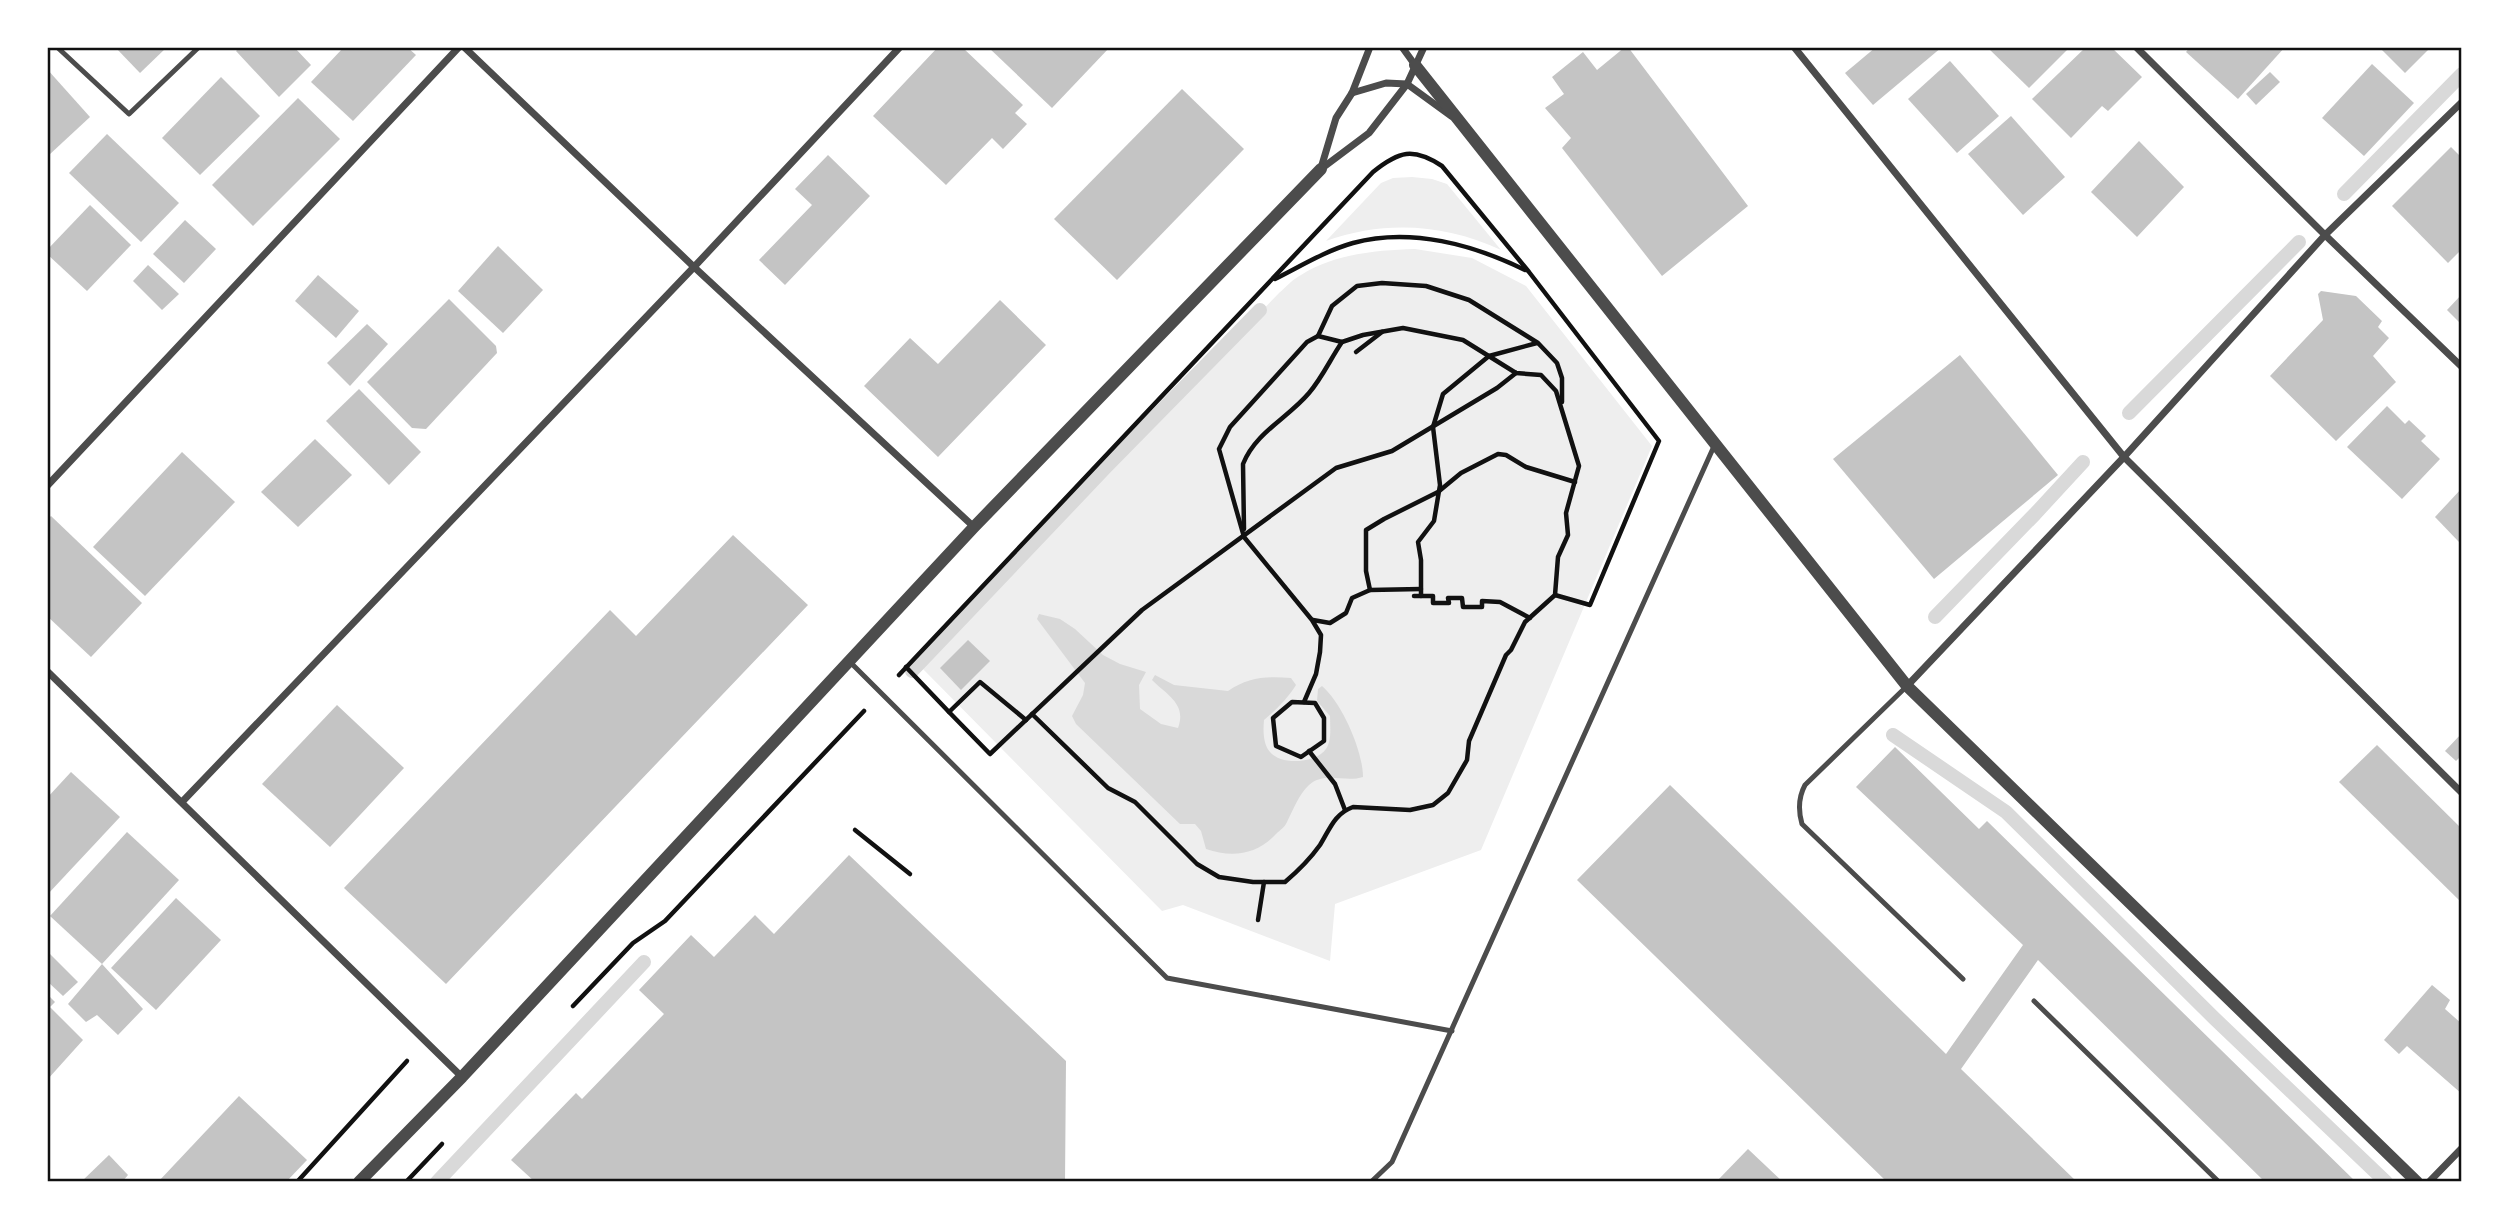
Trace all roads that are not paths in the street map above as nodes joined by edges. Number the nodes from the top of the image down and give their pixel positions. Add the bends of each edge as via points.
1 (57, 47) edge
2 (199, 47) edge
3 (462, 47) edge
4 (900, 47) edge
5 (1370, 47) edge
6 (1402, 47) edge
7 (1424, 47) edge
8 (1794, 47) edge
9 (2136, 47) edge
10 (1415, 65) junction
11 (1407, 84) junction
12 (1352, 93) junction
13 (2462, 102) edge
14 (1466, 127) junction
15 (1321, 169) junction
16 (2325, 236) junction
17 (694, 267) junction
18 (2462, 367) edge
19 (1716, 443) junction
20 (2124, 457) junction
21 (47, 486) edge
22 (974, 527) junction
23 (849, 661) junction
24 (47, 671) edge
25 (1907, 686) junction
26 (2462, 793) edge
27 (182, 802) junction
28 (1963, 979) dead end
29 (2034, 1001) dead end
30 (1452, 1031) junction
31 (462, 1077) junction
32 (2462, 1148) edge
33 (359, 1182) edge
34 (1371, 1182) edge
35 (2219, 1182) edge
36 (2417, 1182) edge
37 (2429, 1182) edge

1 - 2 lane via 129,114
3 - 17 street
3 - 21 street
4 - 17 street
5 - 12 street
6 - 10 street
7 - 10 street
8 - 20 street
9 - 16 street
10 - 11 street
10 - 14 street
11 - 12 street via 1386,83
11 - 14 street
11 - 15 street via 1369,132
12 - 15 street via 1336,118
13 - 16 street
14 - 19 street
15 - 22 street
16 - 18 street
16 - 20 street
17 - 22 street
17 - 27 street
19 - 25 street
19 - 30 lane
20 - 25 street
20 - 26 street
22 - 23 street
23 - 30 lane via 1167,978
23 - 31 street
24 - 27 street
25 - 28 lane via 1805,785 1799,816 1802,824
25 - 36 street
27 - 31 street
29 - 35 lane
30 - 34 lane via 1392,1162
31 - 33 street
32 - 37 street

